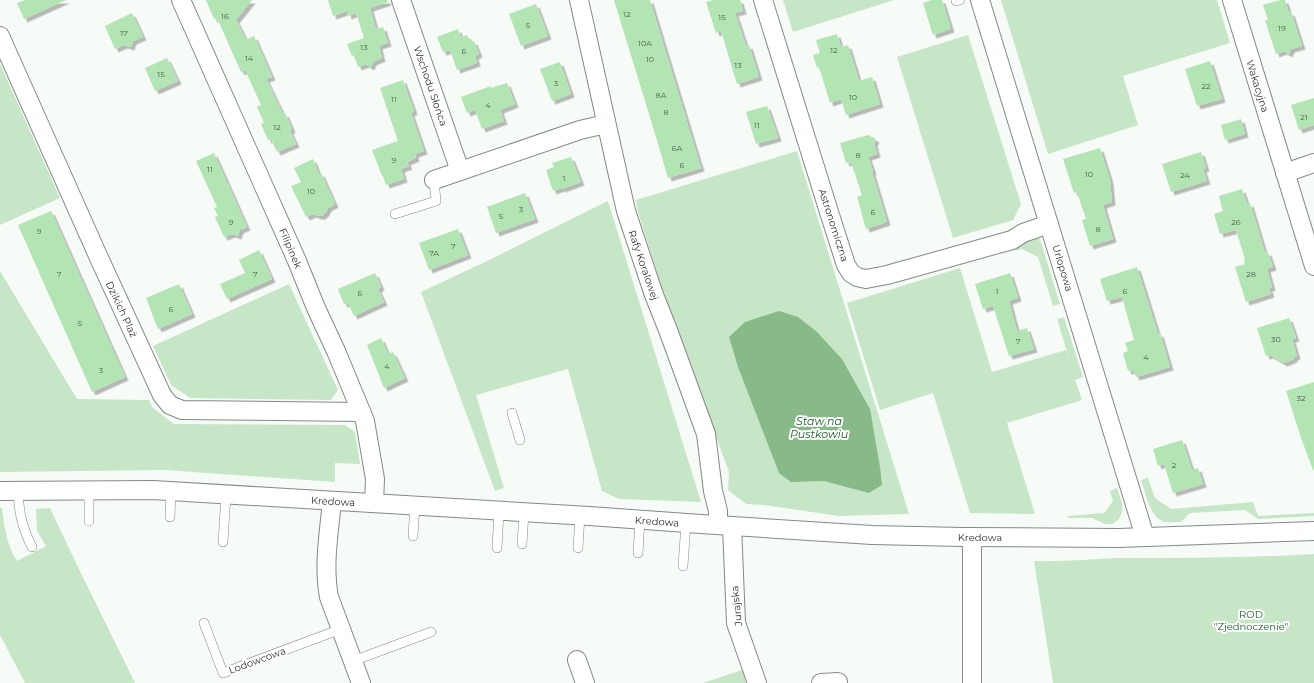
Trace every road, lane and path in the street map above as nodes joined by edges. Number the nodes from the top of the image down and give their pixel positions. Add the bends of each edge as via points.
1 (181, 0) edge
2 (401, 0) edge
3 (579, 0) edge
4 (763, 0) edge
5 (980, 0) edge
6 (1232, 0) edge
7 (0, 36) edge
8 (606, 124) junction
9 (1314, 163) edge
10 (460, 171) junction
11 (1285, 173) junction
12 (434, 180) joint
13 (395, 214) dead end
14 (1049, 224) junction
15 (1314, 266) edge
16 (361, 412) junction
17 (512, 413) dead end
18 (520, 440) dead end
19 (0, 491) edge
20 (18, 491) junction
21 (89, 491) junction
22 (171, 492) junction
23 (226, 494) junction
24 (332, 501) junction
25 (374, 503) junction
26 (415, 505) junction
27 (499, 511) junction
28 (524, 512) junction
29 (580, 515) junction
30 (170, 517) dead end
31 (640, 520) junction
32 (89, 521) dead end
33 (686, 523) junction
34 (725, 526) junction
35 (1314, 531) edge
36 (413, 536) dead end
37 (972, 537) junction
38 (1145, 537) junction
39 (223, 542) dead end
40 (522, 544) dead end
41 (32, 547) dead end
42 (497, 548) dead end
43 (578, 548) dead end
44 (638, 553) dead end
45 (682, 566) dead end
46 (204, 623) dead end
47 (341, 629) junction
48 (431, 632) dead end
49 (577, 660) dead end
50 (353, 662) junction
51 (361, 683) edge
52 (585, 683) edge
53 (757, 683) edge
54 (972, 683) edge

1 - 16 street, Filipinek
2 - 10 street, Wschodu Słońca
3 - 8 street, Rafy Koralowej
4 - 14 street, Astronomiczna via 846,265 851,273 866,279 887,275 1012,240 1022,233
5 - 14 street, Urlopowa
6 - 11 street, Wakacyjna
7 - 16 street, Dzikich Plaż via 102,265 162,395 170,405 182,410
8 - 10 street via 580,130
8 - 34 street, Rafy Koralowej via 626,211 654,295 706,434 713,491
9 - 11 street
10 - 12 street
11 - 15 street, Wakacyjna
12 - 13 lane via 436,201
14 - 38 street, Urlopowa
16 - 25 street, Filipinek via 375,479
17 - 18 lane
19 - 20 street, Kredowa
20 - 21 street, Kredowa
20 - 41 lane via 18,509
21 - 22 street, Kredowa
21 - 32 lane
22 - 23 street, Kredowa
22 - 30 lane
23 - 24 street, Kredowa
23 - 39 lane
24 - 25 street, Kredowa
24 - 47 street via 326,582
25 - 26 street, Kredowa
26 - 27 street, Kredowa
26 - 36 lane
27 - 28 street, Kredowa
27 - 42 lane
28 - 29 street, Kredowa
28 - 40 lane
29 - 31 street, Kredowa
29 - 43 lane
31 - 33 street, Kredowa
31 - 44 lane
33 - 34 street, Kredowa
33 - 45 lane
34 - 37 street, Kredowa via 848,534
34 - 53 street, Jurajska via 736,623
35 - 38 street, Kredowa
37 - 38 street, Kredowa
37 - 54 street
46 - 47 lane, Lodowcowa via 223,673
47 - 50 street
48 - 50 lane
49 - 52 street
50 - 51 street

